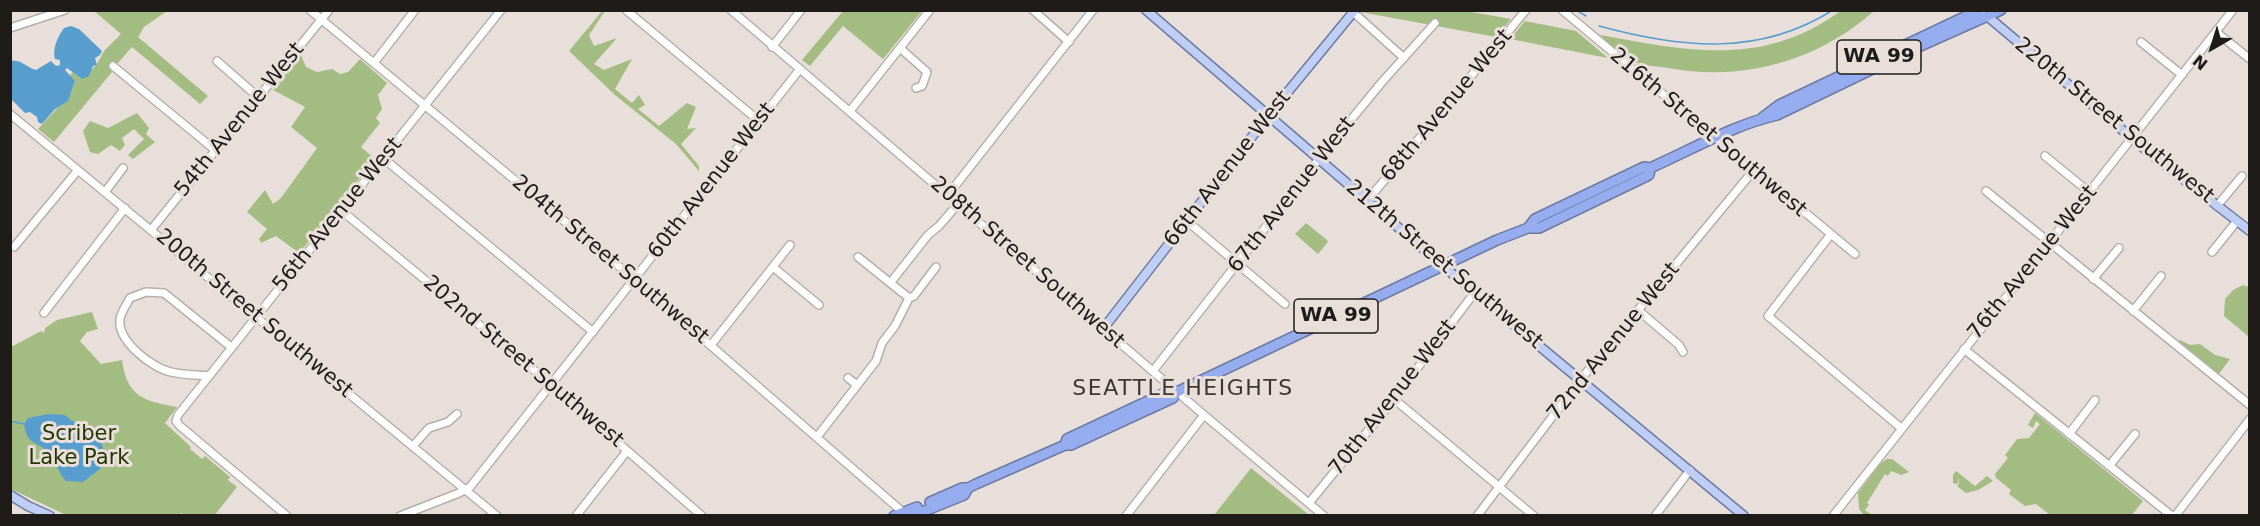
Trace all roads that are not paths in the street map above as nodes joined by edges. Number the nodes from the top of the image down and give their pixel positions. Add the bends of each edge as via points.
1 (65, 10) edge
2 (309, 10) edge
3 (329, 10) edge
4 (415, 10) edge
5 (501, 10) edge
6 (626, 10) edge
7 (731, 10) edge
8 (801, 10) edge
9 (930, 10) edge
10 (1033, 10) edge
11 (1093, 10) edge
12 (1146, 10) edge
13 (1526, 10) edge
14 (1562, 10) edge
15 (2001, 10) edge
16 (2233, 10) edge
17 (1354, 11) edge
18 (1982, 13) edge
19 (321, 20) junction
20 (1435, 23) dead end
21 (10, 28) edge
22 (2216, 32) junction
23 (1069, 42) junction
24 (2141, 42) dead end
25 (772, 46) junction
26 (900, 48) junction
27 (1404, 58) junction
28 (2250, 59) edge
29 (217, 61) dead end
30 (374, 63) junction
31 (113, 66) dead end
32 (800, 69) junction
33 (2182, 75) junction
34 (916, 88) dead end
35 (258, 98) junction
36 (425, 107) junction
37 (850, 111) junction
38 (10, 114) edge
39 (1268, 117) junction
40 (759, 121) junction
41 (1715, 138) junction
42 (2132, 138) junction
43 (215, 150) junction
44 (2045, 156) dead end
45 (383, 158) junction
46 (1318, 160) junction
47 (123, 168) dead end
48 (1650, 168) junction
49 (78, 170) junction
50 (1753, 171) junction
51 (2242, 176) dead end
52 (1986, 191) dead end
53 (105, 192) junction
54 (1592, 192) junction
55 (2089, 192) junction
56 (948, 195) junction
57 (1367, 201) junction
58 (958, 204) junction
59 (2217, 206) junction
60 (125, 208) junction
61 (1579, 208) junction
62 (342, 210) junction
63 (1187, 221) junction
64 (2237, 221) junction
65 (1528, 228) junction
66 (151, 230) junction
67 (2250, 231) edge
68 (1831, 234) junction
69 (2049, 243) junction
70 (790, 245) dead end
71 (14, 247) dead end
72 (2119, 248) dead end
73 (2212, 252) dead end
74 (1856, 254) dead end
75 (858, 257) dead end
76 (1237, 264) junction
77 (1443, 266) junction
78 (773, 267) junction
79 (936, 267) dead end
80 (2162, 276) dead end
81 (634, 279) junction
82 (2093, 279) junction
83 (891, 282) junction
84 (1475, 292) junction
85 (909, 298) junction
86 (1285, 304) dead end
87 (819, 305) dead end
88 (1639, 311) junction
89 (2133, 312) junction
90 (44, 313) dead end
91 (256, 316) junction
92 (1103, 329) junction
93 (593, 332) junction
94 (711, 345) junction
95 (231, 347) junction
96 (1964, 349) junction
97 (1683, 352) dead end
98 (1152, 371) junction
99 (209, 376) junction
100 (848, 378) dead end
101 (1581, 379) junction
102 (552, 385) junction
103 (858, 385) junction
104 (1177, 392) junction
105 (1394, 399) junction
106 (2095, 400) dead end
107 (2250, 405) edge
108 (457, 414) dead end
109 (1204, 415) junction
110 (2250, 419) edge
111 (1901, 428) junction
112 (2069, 434) junction
113 (2135, 434) dead end
114 (1084, 435) junction
115 (817, 437) junction
116 (414, 446) junction
117 (627, 451) junction
118 (2109, 466) junction
119 (1690, 470) junction
120 (450, 476) junction
121 (1499, 487) junction
122 (466, 489) junction
123 (10, 495) edge
124 (451, 496) junction
125 (1310, 503) junction
126 (904, 515) edge
127 (50, 516) edge
128 (287, 516) edge
129 (400, 516) edge
130 (497, 516) edge
131 (576, 516) edge
132 (702, 516) edge
133 (1126, 516) edge
134 (1324, 516) edge
135 (1478, 516) edge
136 (1534, 516) edge
137 (1655, 516) edge
138 (1744, 516) edge
139 (1833, 516) edge
140 (2173, 516) edge

1 - 21 street
2 - 19 street, 204th Street Southwest
3 - 19 street, 54th Avenue West
4 - 30 street
5 - 36 street, 56th Avenue West
6 - 40 street
7 - 25 street, 208th Street Southwest
8 - 25 street
9 - 26 street
10 - 23 street
11 - 23 street
12 - 39 main road, 212th Street Southwest
13 - 57 street, 68th Avenue West
14 - 41 street, 216th Street Southwest
15 - 18 highway, WA 99
16 - 22 street, 76th Avenue West
17 - 27 street
17 - 39 main road, 66th Avenue West
18 - 41 highway, WA 99 via 1777,116
18 - 42 main road, 220th Street Southwest
19 - 30 street, 204th Street Southwest
19 - 35 street, 54th Avenue West
20 - 27 street, 67th Avenue West
22 - 28 street
22 - 33 street, 76th Avenue West
23 - 56 street
24 - 33 street
25 - 32 street, 208th Street Southwest
26 - 34 street via 927,72 922,86
26 - 37 street
27 - 46 street, 67th Avenue West
29 - 35 street
30 - 36 street, 204th Street Southwest
31 - 43 street
32 - 37 street, 208th Street Southwest
32 - 40 street, 60th Avenue West
33 - 42 street, 76th Avenue West
35 - 43 street, 54th Avenue West
36 - 45 street, 56th Avenue West
36 - 81 street, 204th Street Southwest
37 - 56 street, 208th Street Southwest
38 - 49 street, 200th Street Southwest
39 - 46 main road, 212th Street Southwest
39 - 63 main road, 66th Avenue West
40 - 81 street, 60th Avenue West
41 - 48 highway, WA 99
41 - 50 street, 216th Street Southwest
42 - 55 street, 76th Avenue West
42 - 59 main road, 220th Street Southwest
43 - 66 street, 54th Avenue West
44 - 55 street
45 - 62 street, 56th Avenue West
45 - 93 street
46 - 57 main road, 212th Street Southwest
46 - 76 street, 67th Avenue West
47 - 53 street
48 - 54 highway, WA 99 via 1644,167
48 - 61 highway, WA 99 via 1649,175
49 - 53 street, 200th Street Southwest
49 - 71 street
50 - 68 street, 216th Street Southwest
50 - 88 street, 72nd Avenue West
51 - 59 street
52 - 69 street
53 - 60 street, 200th Street Southwest
54 - 61 main road via 1593,196
54 - 65 highway, WA 99 via 1535,219
55 - 69 street, 76th Avenue West
56 - 58 street, 208th Street Southwest
57 - 77 main road, 212th Street Southwest
58 - 83 street
58 - 92 street, 208th Street Southwest
59 - 64 main road, 220th Street Southwest
60 - 66 street, 200th Street Southwest
60 - 90 street
61 - 65 highway, WA 99 via 1539,228
62 - 91 street, 56th Avenue West
62 - 102 street, 202nd Street Southwest
63 - 76 street
63 - 92 main road, 66th Avenue West
64 - 67 main road, 220th Street Southwest
64 - 73 street
65 - 77 highway, WA 99
66 - 91 street, 200th Street Southwest
68 - 74 street, 216th Street Southwest
68 - 111 street via 1768,316
69 - 82 street
69 - 96 street, 76th Avenue West
70 - 78 street
72 - 82 street
75 - 83 street
76 - 86 street
76 - 98 street, 67th Avenue West
77 - 84 main road, 212th Street Southwest
77 - 104 highway, WA 99
78 - 87 street
78 - 94 street
79 - 85 street
80 - 89 street
81 - 93 street, 60th Avenue West
81 - 94 street, 204th Street Southwest
82 - 89 street
83 - 85 street
84 - 101 main road, 212th Street Southwest
84 - 105 street, 70th Avenue West
85 - 103 street via 882,342 876,362
88 - 97 street
88 - 101 street, 72nd Avenue West
89 - 107 street
91 - 95 street, 56th Avenue West
91 - 116 street, 200th Street Southwest
92 - 98 street, 208th Street Southwest
93 - 102 street, 60th Avenue West
94 - 115 street, 204th Street Southwest
95 - 99 street, 56th Avenue West
95 - 99 street via 164,293 146,292 130,298 120,317 120,329 131,347 170,372
96 - 111 street, 76th Avenue West
96 - 112 street
98 - 104 street, 208th Street Southwest
99 - 128 street, 56th Avenue West via 176,421
100 - 103 street
101 - 119 main road, 212th Street Southwest
101 - 121 street, 72nd Avenue West
102 - 117 street, 202nd Street Southwest
102 - 122 street, 60th Avenue West
103 - 115 street
104 - 109 street, 208th Street Southwest
104 - 114 highway, WA 99 via 1173,398
104 - 114 highway, WA 99 via 1167,392 1100,422
105 - 121 street
105 - 125 street, 70th Avenue West
106 - 112 street
108 - 116 street via 425,431
109 - 125 street, 208th Street Southwest
109 - 133 street
110 - 140 street
111 - 139 street, 76th Avenue West
112 - 118 street
113 - 118 street
114 - 126 highway, WA 99
115 - 126 street, 204th Street Southwest
116 - 120 street, 200th Street Southwest
117 - 131 street
117 - 132 street, 202nd Street Southwest
118 - 140 street
119 - 137 street
119 - 138 main road, 212th Street Southwest
120 - 122 street, 200th Street Southwest
120 - 124 street via 454,489
121 - 135 street, 72nd Avenue West
121 - 136 street
122 - 124 street
122 - 130 street, 200th Street Southwest
123 - 127 main road
124 - 129 street
125 - 134 street, 208th Street Southwest

